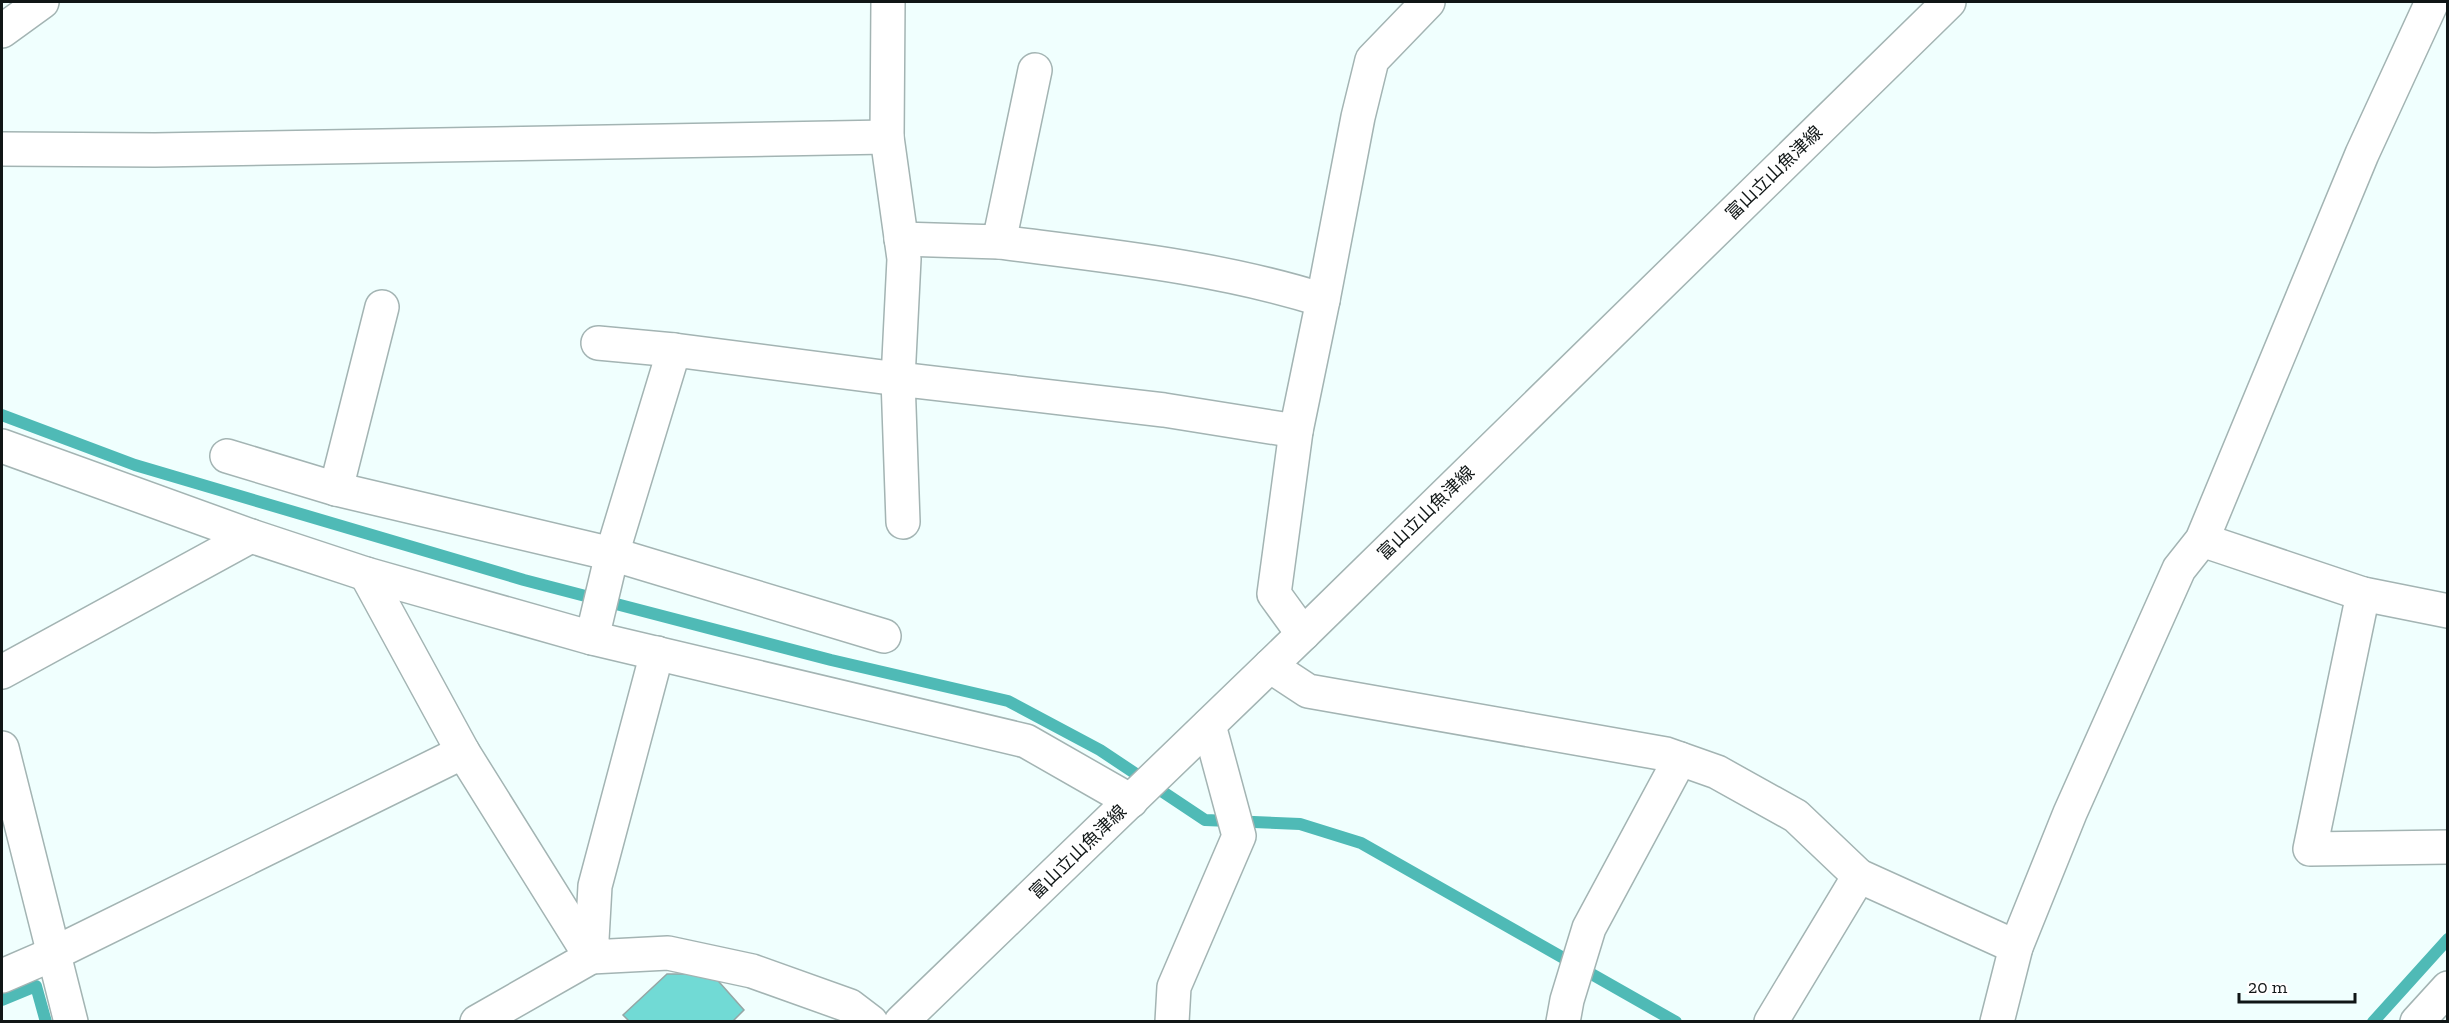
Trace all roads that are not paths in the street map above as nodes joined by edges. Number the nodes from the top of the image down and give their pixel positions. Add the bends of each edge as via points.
1 (42, 2) edge
2 (888, 2) edge
3 (1428, 2) edge
4 (1949, 2) edge
5 (2432, 2) edge
6 (2, 30) edge
7 (1035, 70) dead end
8 (887, 137) junction
9 (2, 149) edge
10 (901, 239) junction
11 (999, 242) junction
12 (1323, 300) junction
13 (382, 307) dead end
14 (598, 343) dead end
15 (674, 350) junction
16 (898, 379) junction
17 (1296, 430) junction
18 (2, 446) edge
19 (227, 456) dead end
20 (336, 489) junction
21 (903, 522) dead end
22 (251, 536) junction
23 (2202, 540) junction
24 (610, 564) junction
25 (366, 574) junction
26 (2363, 594) junction
27 (2448, 611) edge
28 (594, 632) junction
29 (1303, 634) junction
30 (884, 636) dead end
31 (657, 653) junction
32 (1270, 666) junction
33 (2, 672) edge
34 (1209, 725) junction
35 (2, 748) edge
36 (463, 752) junction
37 (1680, 759) junction
38 (1133, 799) junction
39 (2448, 847) edge
40 (1859, 876) junction
41 (2016, 947) junction
42 (53, 954) junction
43 (591, 957) junction
44 (2, 976) edge
45 (2448, 988) edge
46 (1567, 1006) edge
47 (71, 1022) edge
48 (477, 1022) edge
49 (871, 1022) edge
50 (901, 1022) edge
51 (1172, 1022) edge
52 (1772, 1022) edge
53 (1996, 1022) edge
54 (2417, 1022) edge

1 - 6 street
2 - 8 street
3 - 12 street via 1372,60
4 - 29 street, 富山立山魚津線
5 - 23 street via 2362,154
7 - 11 street
8 - 9 street via 155,150
8 - 10 street
10 - 11 street
10 - 16 street via 904,259
11 - 12 street via 1145,261 1272,284
12 - 17 street
13 - 20 street
14 - 15 street
15 - 16 street
15 - 24 street
16 - 17 street via 1164,410
16 - 21 street
17 - 29 street via 1274,594
18 - 22 street
19 - 20 street
20 - 24 street
22 - 25 street
22 - 33 street
23 - 26 street
23 - 41 street via 2179,569 2070,813
24 - 28 street
24 - 30 street
25 - 28 street
25 - 36 street
26 - 27 street
26 - 39 street via 2310,849
28 - 31 street
29 - 32 street, 富山立山魚津線
31 - 38 street via 1026,741
31 - 43 street via 595,886
32 - 34 street, 富山立山魚津線
32 - 37 street via 1308,691
34 - 38 street, 富山立山魚津線
34 - 51 street via 1239,836 1174,987
35 - 42 street
36 - 42 street
36 - 43 street
37 - 40 street via 1717,772 1796,816
37 - 46 street via 1589,928
38 - 50 street, 富山立山魚津線
40 - 41 street
40 - 52 street
41 - 53 street
42 - 44 street
42 - 47 street
43 - 48 street
43 - 49 street via 668,953 752,971 850,1006
45 - 54 street

